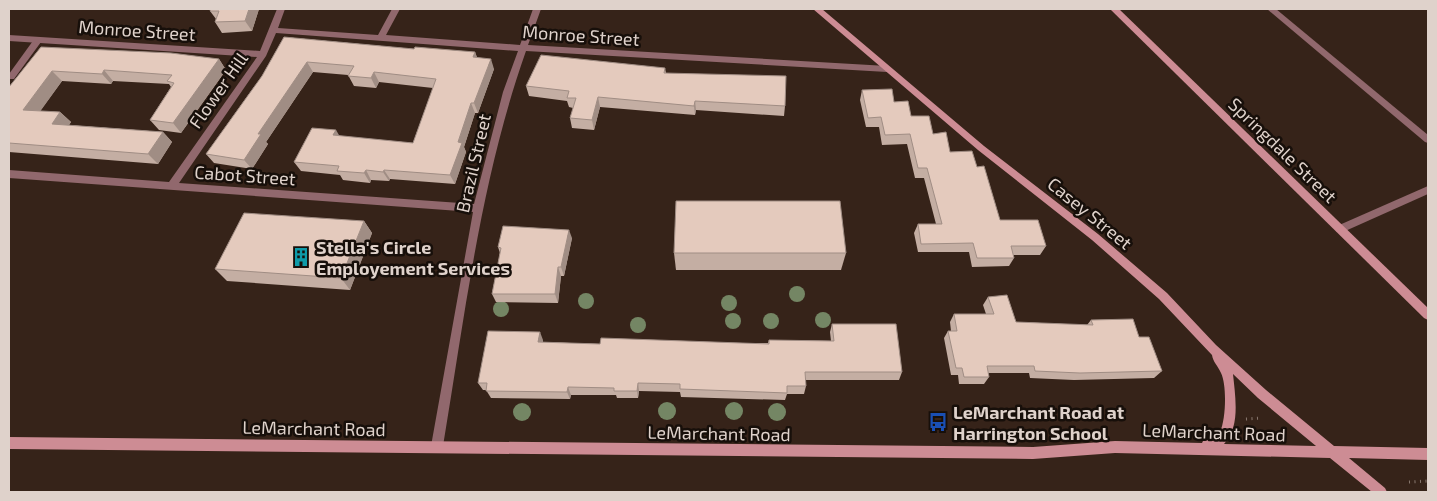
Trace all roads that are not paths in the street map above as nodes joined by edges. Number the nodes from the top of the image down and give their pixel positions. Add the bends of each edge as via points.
1 (281, 9) edge
2 (396, 9) edge
3 (536, 9) edge
4 (819, 9) edge
5 (1114, 9) edge
6 (1271, 9) edge
7 (273, 30) junction
8 (381, 36) junction
9 (9, 38) edge
10 (38, 40) junction
11 (522, 48) junction
12 (263, 54) junction
13 (887, 69) junction
14 (11, 77) dead end
15 (1428, 140) edge
16 (9, 174) edge
17 (171, 186) junction
18 (1428, 190) edge
19 (478, 208) junction
20 (1340, 229) junction
21 (1428, 315) edge
22 (1212, 348) junction
23 (9, 443) edge
24 (437, 446) junction
25 (1195, 448) junction
26 (1333, 451) junction
27 (1428, 454) edge
28 (1381, 492) edge

1 - 7 street, Flower Hill
2 - 8 street
3 - 11 street, Brazil Street
4 - 13 main road, Casey Street
5 - 20 main road, Springdale Street
6 - 15 street
7 - 8 street, Monroe Street
7 - 12 street, Flower Hill
8 - 11 street, Monroe Street
9 - 10 street, Monroe Street
10 - 12 street, Monroe Street
10 - 14 street
11 - 13 street, Monroe Street
11 - 19 street, Brazil Street via 507,92
12 - 17 street, Flower Hill
13 - 22 main road, Casey Street via 1095,237 1163,296
16 - 17 street, Cabot Street
17 - 19 street, Cabot Street
18 - 20 street
19 - 24 street, Brazil Street
20 - 21 main road, Springdale Street
22 - 25 main road via 1227,373 1231,391 1230,412 1225,435 1218,442
22 - 26 main road, Casey Street via 1268,400
23 - 24 main road, LeMarchant Road
24 - 25 main road, LeMarchant Road via 1033,452 1116,447
25 - 26 main road, LeMarchant Road
26 - 27 main road, LeMarchant Road
26 - 28 main road, Casey Street

